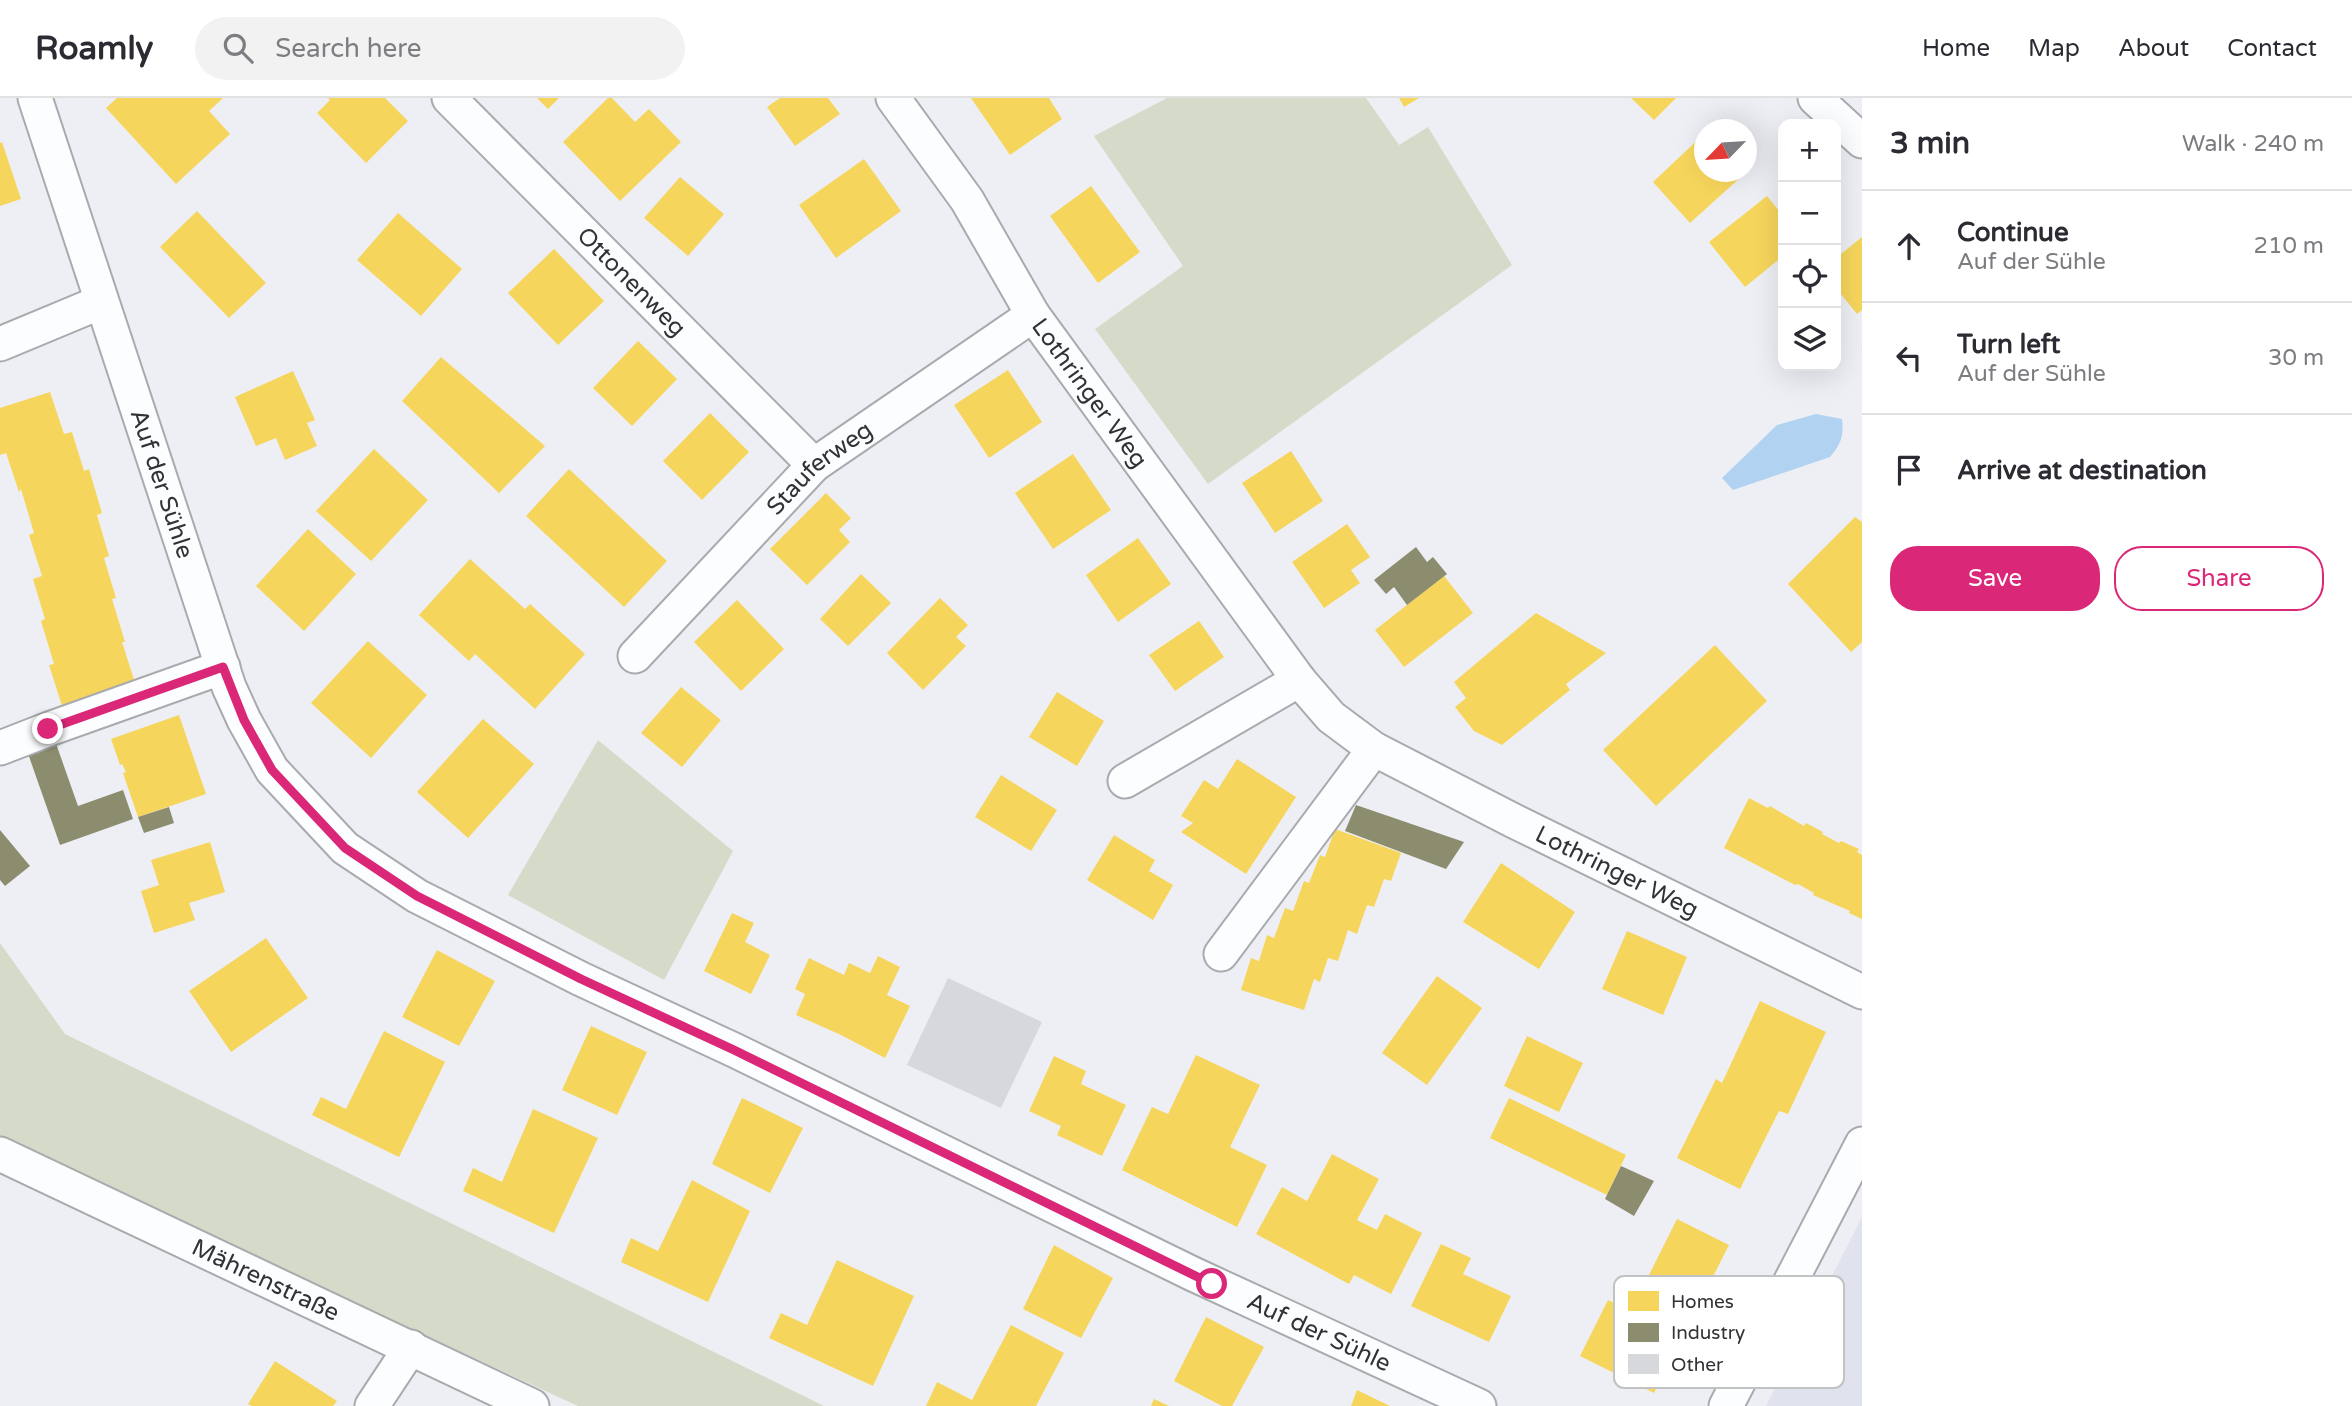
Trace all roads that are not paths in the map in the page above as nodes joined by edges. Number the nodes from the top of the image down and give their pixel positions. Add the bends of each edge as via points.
1 (35, 98) edge
2 (449, 98) edge
3 (893, 98) edge
4 (1815, 98) edge
5 (1862, 141) edge
6 (100, 302) junction
7 (1033, 314) junction
8 (0, 344) edge
9 (814, 465) junction
10 (635, 656) dead end
11 (223, 667) junction
12 (1299, 680) junction
13 (0, 748) edge
14 (1374, 749) junction
15 (1125, 781) dead end
16 (1221, 954) dead end
17 (1862, 992) edge
18 (1862, 1144) edge
19 (0, 1154) edge
20 (1793, 1276) edge
21 (411, 1347) junction
22 (1735, 1388) edge
23 (372, 1406) edge
24 (532, 1406) edge
25 (1479, 1406) edge
26 (1726, 1406) edge

1 - 6 street, Auf der Sühle
2 - 9 street, Ottonenweg
3 - 7 street, Lothringer Weg via 967,200
4 - 5 street
6 - 8 street
6 - 11 street, Auf der Sühle
7 - 9 street, Stauferweg
7 - 12 street, Lothringer Weg
9 - 10 street, Stauferweg
11 - 13 street
11 - 25 street, Auf der Sühle via 244,720 272,770 345,848 417,896 1202,1279
12 - 14 street, Lothringer Weg via 1331,717
12 - 15 street
14 - 16 street
14 - 17 street, Lothringer Weg
18 - 20 street
19 - 21 street, Mährenstraße
21 - 23 street
21 - 24 street, Mährenstraße
22 - 26 street

